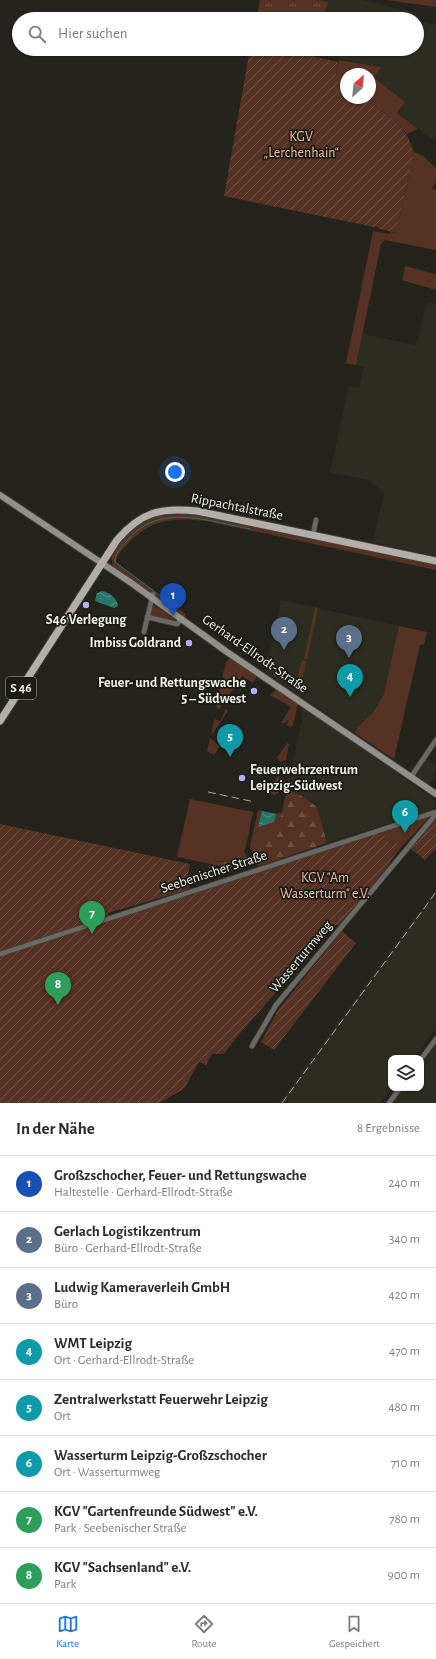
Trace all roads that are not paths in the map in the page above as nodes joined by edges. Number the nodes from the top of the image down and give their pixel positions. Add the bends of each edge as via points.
1 (0, 495) edge
2 (316, 520) dead end
3 (313, 535) junction
4 (436, 561) edge
5 (102, 563) junction
6 (152, 596) junction
7 (147, 618) junction
8 (182, 618) junction
9 (144, 632) dead end
10 (0, 721) edge
11 (436, 740) edge
12 (411, 777) junction
13 (436, 794) edge
14 (436, 812) edge
15 (0, 954) edge
16 (436, 1039) edge
17 (252, 1046) dead end
18 (424, 1055) edge
19 (398, 1091) edge
20 (389, 1103) edge

1 - 5 main road, Gerhard-Ellrodt-Straße
2 - 3 street
3 - 4 main road, Rippachtalstraße
3 - 5 main road, Rippachtalstraße via 197,511 167,509 153,512 137,520 117,540
5 - 6 main road, Gerhard-Ellrodt-Straße
5 - 10 main road, Rippachtalstraße / S 46
6 - 7 street
6 - 8 main road, Gerhard-Ellrodt-Straße
7 - 8 street via 177,624
7 - 9 street
8 - 12 main road, Gerhard-Ellrodt-Straße
11 - 12 street
12 - 13 main road, Gerhard-Ellrodt-Straße
14 - 15 street, Seebenischer Straße
14 - 17 street, Wasserturmweg via 276,1005
16 - 18 street
19 - 20 street

